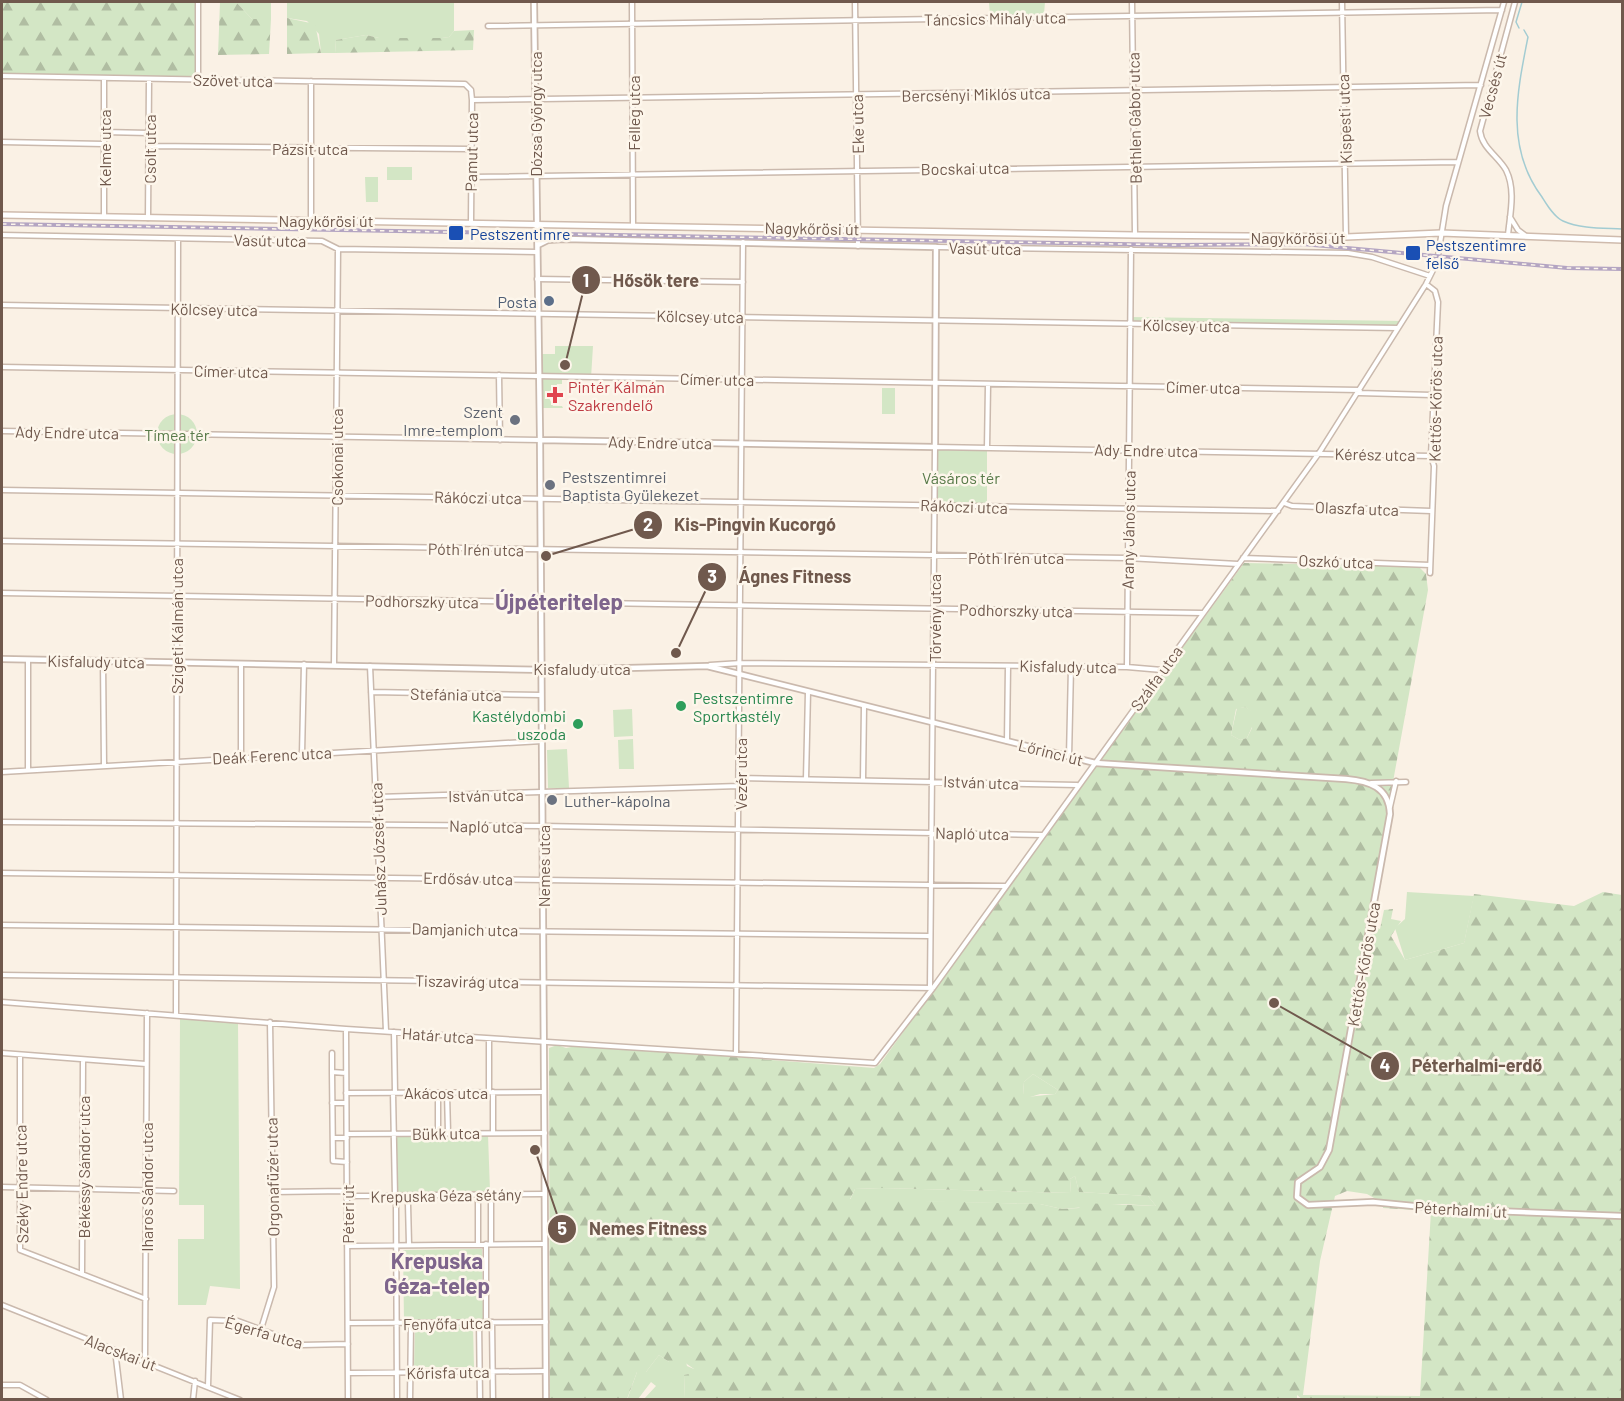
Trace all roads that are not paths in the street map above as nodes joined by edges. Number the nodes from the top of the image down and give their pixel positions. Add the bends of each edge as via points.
1 (198, 2) edge
2 (534, 2) edge
3 (633, 2) edge
4 (855, 2) edge
5 (1132, 2) edge
6 (1342, 2) edge
7 (1504, 2) edge
8 (1515, 2) edge
9 (1502, 9) junction
10 (1342, 13) junction
11 (1132, 17) junction
12 (856, 20) junction
13 (633, 23) junction
14 (534, 24) junction
15 (488, 26) dead end
16 (2, 76) edge
17 (198, 78) junction
18 (104, 79) junction
19 (149, 80) junction
20 (311, 81) junction
21 (465, 84) joint
22 (1481, 85) junction
23 (1343, 88) junction
24 (1134, 92) junction
25 (856, 95) junction
26 (633, 98) junction
27 (534, 99) junction
28 (472, 100) junction
29 (104, 132) junction
30 (149, 133) junction
31 (2, 142) edge
32 (104, 144) junction
33 (149, 146) junction
34 (312, 148) junction
35 (470, 149) junction
36 (1346, 162) junction
37 (1458, 162) junction
38 (1134, 166) junction
39 (858, 170) junction
40 (633, 172) junction
41 (535, 175) junction
42 (471, 177) junction
43 (2, 215) edge
44 (1510, 216) junction
45 (104, 217) junction
46 (148, 218) junction
47 (311, 219) junction
48 (471, 222) junction
49 (633, 224) junction
50 (536, 225) junction
51 (858, 229) junction
52 (1441, 233) junction
53 (2, 235) edge
54 (1135, 235) junction
55 (1508, 235) junction
56 (1526, 236) junction
57 (1347, 237) junction
58 (178, 239) junction
59 (1623, 240) edge
60 (743, 242) junction
61 (538, 245) junction
62 (858, 246) junction
63 (936, 247) junction
64 (338, 249) junction
65 (1131, 249) junction
66 (537, 252) junction
67 (1430, 276) junction
68 (537, 279) junction
69 (743, 282) junction
70 (1426, 284) junction
71 (2, 304) edge
72 (177, 308) junction
73 (337, 310) junction
74 (537, 313) junction
75 (743, 317) junction
76 (936, 320) junction
77 (1130, 324) junction
78 (1399, 328) junction
79 (2, 368) edge
80 (177, 371) junction
81 (336, 372) junction
82 (499, 375) junction
83 (538, 376) junction
84 (744, 380) junction
85 (935, 383) junction
86 (988, 385) junction
87 (1130, 386) junction
88 (1360, 392) junction
89 (1431, 395) junction
90 (2, 431) edge
91 (178, 434) junction
92 (336, 437) junction
93 (500, 440) junction
94 (540, 440) junction
95 (743, 444) junction
96 (935, 447) junction
97 (987, 448) junction
98 (1129, 450) junction
99 (1319, 453) junction
100 (1431, 456) junction
101 (2, 490) edge
102 (177, 493) junction
103 (336, 495) junction
104 (539, 498) junction
105 (742, 503) junction
106 (1284, 503) junction
107 (935, 505) junction
108 (1129, 508) junction
109 (1278, 511) junction
110 (1431, 511) junction
111 (2, 541) edge
112 (177, 544) junction
113 (335, 547) junction
114 (540, 550) junction
115 (741, 554) junction
116 (934, 557) junction
117 (1127, 558) junction
118 (1243, 558) junction
119 (1238, 564) junction
120 (1430, 565) junction
121 (1430, 573) dead end
122 (2, 593) edge
123 (177, 596) junction
124 (335, 599) junction
125 (540, 603) junction
126 (741, 605) junction
127 (934, 609) junction
128 (1128, 612) junction
129 (1203, 613) junction
130 (2, 659) edge
131 (28, 660) junction
132 (103, 661) junction
133 (175, 662) junction
134 (241, 663) junction
135 (741, 663) junction
136 (304, 664) junction
137 (334, 665) junction
138 (934, 665) junction
139 (370, 666) junction
140 (707, 666) junction
141 (1008, 666) junction
142 (1071, 667) junction
143 (1127, 667) junction
144 (541, 669) junction
145 (1162, 670) junction
146 (741, 675) junction
147 (371, 692) junction
148 (808, 692) junction
149 (541, 695) junction
150 (864, 706) junction
151 (932, 722) junction
152 (542, 741) junction
153 (1007, 741) junction
154 (374, 749) junction
155 (302, 754) junction
156 (241, 757) junction
157 (1069, 757) junction
158 (176, 761) junction
159 (1095, 763) junction
160 (104, 765) junction
161 (28, 770) junction
162 (2, 772) edge
163 (739, 778) junction
164 (806, 779) junction
165 (863, 780) junction
166 (932, 780) junction
167 (1396, 781) junction
168 (1406, 782) dead end
169 (1371, 783) junction
170 (1078, 785) junction
171 (739, 786) junction
172 (542, 793) junction
173 (377, 797) junction
174 (1390, 807) junction
175 (2, 822) edge
176 (176, 822) junction
177 (378, 825) junction
178 (543, 826) junction
179 (740, 829) junction
180 (932, 832) junction
181 (1042, 835) junction
182 (2, 873) edge
183 (176, 875) junction
184 (380, 877) junction
185 (543, 879) junction
186 (738, 881) junction
187 (931, 884) junction
188 (1006, 886) junction
189 (2, 924) edge
190 (176, 927) junction
191 (382, 928) junction
192 (543, 931) junction
193 (738, 933) junction
194 (929, 936) junction
195 (2, 975) edge
196 (176, 979) junction
197 (384, 980) junction
198 (543, 982) junction
199 (737, 985) junction
200 (932, 988) junction
201 (2, 1002) edge
202 (147, 1013) junction
203 (176, 1014) junction
204 (270, 1022) junction
205 (346, 1029) junction
206 (386, 1031) junction
207 (394, 1032) junction
208 (489, 1039) junction
209 (544, 1041) junction
210 (2, 1053) edge
211 (332, 1053) dead end
212 (736, 1054) junction
213 (20, 1055) junction
214 (83, 1061) junction
215 (875, 1063) joint
216 (146, 1064) junction
217 (332, 1072) junction
218 (346, 1073) junction
219 (491, 1092) junction
220 (545, 1092) junction
221 (346, 1093) junction
222 (394, 1093) junction
223 (438, 1093) junction
224 (447, 1093) junction
225 (333, 1103) junction
226 (346, 1103) junction
227 (438, 1132) junction
228 (448, 1132) junction
229 (493, 1132) junction
230 (545, 1133) junction
231 (393, 1134) junction
232 (347, 1136) junction
233 (333, 1138) junction
234 (347, 1162) junction
235 (20, 1186) junction
236 (2, 1187) edge
237 (83, 1188) junction
238 (146, 1189) junction
239 (174, 1191) dead end
240 (273, 1192) junction
241 (346, 1194) junction
242 (546, 1194) junction
243 (395, 1196) junction
244 (478, 1202) dead end
245 (1301, 1202) joint
246 (491, 1203) dead end
247 (396, 1204) dead end
248 (408, 1204) dead end
249 (1623, 1216) edge
250 (489, 1243) junction
251 (409, 1244) junction
252 (478, 1244) junction
253 (546, 1244) junction
254 (395, 1245) junction
255 (347, 1246) junction
256 (82, 1273) junction
257 (146, 1299) junction
258 (2, 1305) edge
259 (479, 1322) junction
260 (486, 1322) junction
261 (492, 1322) junction
262 (546, 1322) junction
263 (349, 1323) junction
264 (397, 1323) junction
265 (411, 1323) junction
266 (261, 1329) junction
267 (348, 1344) junction
268 (115, 1349) junction
269 (146, 1361) junction
270 (479, 1371) junction
271 (493, 1371) junction
272 (546, 1371) junction
273 (398, 1372) junction
274 (410, 1372) junction
275 (349, 1373) junction
276 (195, 1381) junction
277 (2, 1385) edge
278 (208, 1386) junction
279 (47, 1400) edge
280 (121, 1400) edge
281 (193, 1400) edge
282 (240, 1400) edge
283 (348, 1400) edge
284 (397, 1400) edge
285 (410, 1400) edge
286 (480, 1400) edge
287 (493, 1400) edge
288 (546, 1400) edge

1 - 17 street
2 - 14 street, Dózsa György utca
3 - 13 street, Felleg utca
4 - 12 street, Eke utca
5 - 11 street, Bethlen Gábor utca
6 - 10 street, Kispesti utca
7 - 9 street
8 - 44 street, Vecsés út via 1480,131 1509,176
9 - 10 street, Táncsics Mihály utca
9 - 22 street
10 - 11 street, Táncsics Mihály utca
10 - 23 street, Kispesti utca
11 - 12 street, Táncsics Mihály utca
11 - 24 street, Bethlen Gábor utca
12 - 13 street, Táncsics Mihály utca
12 - 25 street, Eke utca
13 - 14 street, Táncsics Mihály utca
13 - 26 street, Felleg utca
14 - 15 street, Táncsics Mihály utca
14 - 27 street, Dózsa György utca
16 - 18 street, Szövet utca
17 - 19 street, Szövet utca
17 - 20 street, Szövet utca
18 - 19 street, Szövet utca
18 - 29 street, Kelme utca
19 - 30 street, Csolt utca
20 - 21 street, Szövet utca
20 - 34 street
21 - 28 street, Pamut utca via 471,90
22 - 23 street, Bercsényi Miklós utca
22 - 37 street
23 - 24 street, Bercsényi Miklós utca
23 - 36 street, Kispesti utca
24 - 25 street, Bercsényi Miklós utca
24 - 38 street, Bethlen Gábor utca
25 - 26 street, Bercsényi Miklós utca
25 - 39 street, Eke utca
26 - 27 street, Bercsényi Miklós utca
26 - 40 street, Felleg utca
27 - 28 street, Bercsényi Miklós utca
27 - 41 street, Dózsa György utca
28 - 35 street, Pamut utca
29 - 30 street
29 - 32 street, Kelme utca
30 - 33 street, Csolt utca
31 - 32 street
32 - 45 street, Kelme utca
33 - 34 street, Pázsit utca
33 - 46 street, Csolt utca
34 - 35 street, Pázsit utca
34 - 47 street
35 - 42 street, Pamut utca
36 - 37 street, Bocskai utca
36 - 38 street, Bocskai utca
36 - 57 street, Kispesti utca
37 - 52 street
38 - 39 street, Bocskai utca
38 - 54 street, Bethlen Gábor utca
39 - 40 street, Bocskai utca
39 - 51 street, Eke utca
40 - 41 street, Bocskai utca
40 - 49 street, Felleg utca
41 - 42 street, Bocskai utca
41 - 50 street, Dózsa György utca
42 - 48 street, Pamut utca
43 - 45 main road, Nagykőrösi út
44 - 55 street, Vecsés út
44 - 56 street
45 - 46 main road, Nagykőrösi út
46 - 47 main road, Nagykőrösi út
47 - 48 main road, Nagykőrösi út
48 - 50 main road, Nagykőrösi út
49 - 50 main road, Nagykőrösi út
49 - 51 main road, Nagykőrösi út
50 - 61 street, Nemes utca
51 - 54 main road, Nagykőrösi út
51 - 62 street, Eke utca
52 - 55 main road, Nagykőrösi út
52 - 57 main road, Nagykőrösi út
52 - 67 street via 1437,262
53 - 58 street, Vasút utca
54 - 57 main road, Nagykőrösi út
55 - 56 main road, Nagykőrösi út
56 - 59 main road, Nagykőrösi út
58 - 64 street, Vasút utca via 322,241
58 - 72 street, Szigeti Kálmán utca
60 - 61 street, Vasút utca via 564,239
60 - 62 street, Vasút utca
60 - 69 street, Vezér utca
61 - 66 street, Nemes utca
62 - 63 street, Vasút utca
63 - 65 street, Vasút utca
63 - 76 street, Törvény utca
64 - 66 street, Vasút utca
64 - 73 street, Csokonai utca
65 - 67 street, Vasút utca via 1355,254
65 - 77 street, Arany János utca
66 - 68 street, Nemes utca
67 - 70 street
68 - 69 street
68 - 74 street, Nemes utca
69 - 75 street, Vezér utca
70 - 78 street, Szálfa utca
70 - 89 street, Kettős-Körös utca via 1435,291 1438,302
71 - 72 street, Kölcsey utca
72 - 73 street, Kölcsey utca
72 - 80 street, Szigeti Kálmán utca
73 - 74 street, Kölcsey utca
73 - 81 street, Csokonai utca
74 - 75 street, Kölcsey utca
74 - 83 street, Nemes utca
75 - 76 street, Kölcsey utca
75 - 84 street, Vezér utca
76 - 77 street, Kölcsey utca
76 - 85 street, Törvény utca
77 - 78 street, Kölcsey utca
77 - 87 street, Arany János utca
78 - 88 street, Szálfa utca
79 - 80 street, Címer utca
80 - 81 street, Címer utca
80 - 91 street, Szigeti Kálmán utca
81 - 82 street, Címer utca
81 - 92 street, Csokonai utca
82 - 83 street, Címer utca
82 - 93 street
83 - 84 street, Címer utca
83 - 94 street, Nemes utca
84 - 85 street, Címer utca
84 - 95 street, Vezér utca
85 - 86 street, Címer utca
85 - 96 street, Törvény utca
86 - 87 street, Címer utca
86 - 97 street
87 - 88 street, Címer utca
87 - 98 street, Arany János utca
88 - 89 street, Címer utca
88 - 99 street, Szálfa utca
89 - 100 street, Kettős-Körös utca
90 - 91 street, Ady Endre utca
91 - 92 street, Ady Endre utca
91 - 102 street, Szigeti Kálmán utca
92 - 93 street, Ady Endre utca
92 - 103 street, Csokonai utca
93 - 94 street, Ady Endre utca
94 - 95 street, Ady Endre utca
94 - 104 street, Nemes utca
95 - 96 street, Ady Endre utca
95 - 105 street, Vezér utca
96 - 97 street, Ady Endre utca
96 - 107 street, Törvény utca
97 - 98 street, Ady Endre utca
98 - 99 street, Ady Endre utca
98 - 108 street, Arany János utca
99 - 100 street, Kérész utca
99 - 106 street, Szálfa utca
100 - 110 street, Kettős-Körös utca
101 - 102 street, Rákóczi utca
102 - 103 street, Rákóczi utca
102 - 112 street, Szigeti Kálmán utca
103 - 104 street, Rákóczi utca
103 - 113 street, Csokonai utca
104 - 105 street, Rákóczi utca
104 - 114 street, Nemes utca
105 - 107 street, Rákóczi utca
105 - 115 street, Vezér utca
106 - 109 street, Szálfa utca
106 - 110 street, Olaszfa utca
107 - 108 street, Rákóczi utca
107 - 116 street, Törvény utca
108 - 109 street, Rákóczi utca
108 - 117 street, Arany János utca
109 - 118 street, Szálfa utca
110 - 120 street, Kettős-Körös utca
111 - 112 street, Póth Irén utca
112 - 113 street, Póth Irén utca
112 - 123 street, Szigeti Kálmán utca
113 - 114 street, Póth Irén utca
113 - 124 street, Csokonai utca
114 - 115 street, Póth Irén utca
114 - 125 street, Nemes utca
115 - 116 street, Póth Irén utca
115 - 126 street, Vezér utca
116 - 117 street, Póth Irén utca
116 - 127 street, Törvény utca
117 - 119 street, Póth Irén utca
117 - 128 street, Arany János utca
118 - 119 street, Szálfa utca
118 - 120 street, Oszkó utca
119 - 129 street, Szálfa utca
120 - 121 street, Kettős-Körös utca
122 - 123 street, Podhorszky utca
123 - 124 street, Podhorszky utca
123 - 133 street, Szigeti Kálmán utca
124 - 125 street, Podhorszky utca
124 - 137 street, Csokonai utca
125 - 126 street, Podhorszky utca
125 - 144 street, Nemes utca
126 - 127 street, Podhorszky utca
126 - 135 street, Vezér utca
127 - 128 street, Podhorszky utca
127 - 138 street, Törvény utca
128 - 129 street, Podhorszky utca
128 - 143 street, Arany János utca
129 - 145 street, Szálfa utca
130 - 131 street, Kisfaludy utca
131 - 132 street, Kisfaludy utca
131 - 161 street
132 - 133 street, Kisfaludy utca
132 - 160 street
133 - 134 street, Kisfaludy utca
133 - 158 street, Szigeti Kálmán utca
134 - 136 street, Kisfaludy utca
134 - 156 street
135 - 138 street, Kisfaludy utca
135 - 140 street, Kisfaludy utca
135 - 146 street, Vezér utca
136 - 137 street, Kisfaludy utca
136 - 155 street
137 - 139 street, Kisfaludy utca
138 - 141 street, Kisfaludy utca
138 - 151 street, Törvény utca
139 - 144 street, Kisfaludy utca
139 - 147 street, Juhász József utca
140 - 144 street, Kisfaludy utca
140 - 146 street, Lőrinci út
141 - 142 street, Kisfaludy utca
141 - 153 street
142 - 143 street, Kisfaludy utca
142 - 157 street
143 - 145 street, Kisfaludy utca
144 - 149 street, Nemes utca
145 - 159 street, Szálfa utca
146 - 148 street, Lőrinci út
146 - 163 street, Vezér utca
147 - 149 street, Stefánia utca
147 - 154 street, Juhász József utca
148 - 150 street, Lőrinci út
148 - 164 street
149 - 152 street, Nemes utca
150 - 151 street, Lőrinci út
150 - 165 street
151 - 153 street, Lőrinci út
151 - 166 street, Törvény utca
152 - 154 street, Deák Ferenc utca
152 - 172 street, Nemes utca
153 - 157 street, Lőrinci út
154 - 155 street, Deák Ferenc utca
154 - 173 street, Juhász József utca
155 - 156 street, Deák Ferenc utca
156 - 158 street, Deák Ferenc utca
157 - 159 street, Lőrinci út
158 - 160 street, Deák Ferenc utca
158 - 176 street, Szigeti Kálmán utca
159 - 169 street, Lőrinci út
159 - 170 street, Szálfa utca
160 - 161 street, Deák Ferenc utca
161 - 162 street, Deák Ferenc utca
163 - 164 street, István utca
163 - 171 street, Vezér utca
164 - 165 street, István utca
165 - 166 street, István utca
166 - 170 street, István utca
166 - 180 street, Törvény utca
167 - 168 street
167 - 169 street
167 - 174 street, Kettős-Körös utca
169 - 174 street via 1383,792
170 - 181 street, Szálfa utca
171 - 172 street, István utca
171 - 179 street, Vezér utca
172 - 173 street, István utca
172 - 178 street, Nemes utca
173 - 177 street, Juhász József utca
174 - 245 street, Kettős-Körös utca via 1329,1150 1320,1167 1298,1182 1296,1194
175 - 176 street, Napló utca
176 - 177 street, Napló utca
176 - 183 street, Szigeti Kálmán utca
177 - 178 street, Napló utca
177 - 184 street, Juhász József utca
178 - 179 street, Napló utca
178 - 185 street, Nemes utca
179 - 180 street, Napló utca
179 - 186 street, Vezér utca
180 - 181 street, Napló utca
180 - 187 street, Törvény utca
181 - 188 street, Szálfa utca
182 - 183 street, Erdősáv utca
183 - 184 street, Erdősáv utca
183 - 190 street, Szigeti Kálmán utca
184 - 185 street, Erdősáv utca
184 - 191 street, Juhász József utca
185 - 186 street, Erdősáv utca
185 - 192 street, Nemes utca
186 - 187 street, Erdősáv utca
186 - 193 street, Vezér utca
187 - 188 street, Erdősáv utca
187 - 194 street, Törvény utca
188 - 200 street, Szálfa utca
189 - 190 street, Damjanich utca
190 - 191 street, Damjanich utca
190 - 196 street, Szigeti Kálmán utca
191 - 192 street, Damjanich utca
191 - 197 street, Juhász József utca
192 - 193 street, Damjanich utca
192 - 198 street, Nemes utca
193 - 194 street, Damjanich utca
193 - 199 street, Vezér utca
194 - 200 street, Törvény utca
195 - 196 street, Tiszavirág utca
196 - 197 street, Tiszavirág utca
196 - 203 street, Szigeti Kálmán utca
197 - 198 street, Tiszavirág utca
197 - 206 street, Juhász József utca
198 - 199 street, Tiszavirág utca
198 - 209 street, Nemes utca
199 - 200 street, Tiszavirág utca
199 - 212 street, Vezér utca
200 - 215 street, Szálfa utca
201 - 202 street, Határ utca
202 - 203 street, Határ utca
202 - 216 street, Iharos Sándor utca
203 - 204 street, Határ utca
204 - 205 street, Határ utca
204 - 240 street, Orgonafüzér utca
205 - 206 street, Határ utca
205 - 218 street, Péteri út
206 - 207 street, Határ utca
207 - 208 street, Határ utca
207 - 222 street
208 - 209 street, Határ utca
208 - 219 street
209 - 212 street, Határ utca
209 - 220 street, Nemes utca
210 - 213 street
211 - 217 street
212 - 215 street, Határ utca
213 - 214 street
213 - 235 street, Széky Endre utca
214 - 216 street
214 - 237 street, Békéssy Sándor utca
216 - 238 street, Iharos Sándor utca
217 - 218 street
217 - 225 street
218 - 221 street, Péteri út
219 - 220 street, Akácos utca
219 - 224 street, Akácos utca
219 - 229 street
220 - 230 street, Nemes utca
221 - 222 street, Akácos utca
221 - 226 street, Péteri út
222 - 223 street, Akácos utca
222 - 231 street
223 - 224 street, Akácos utca
223 - 227 street
224 - 228 street
225 - 226 street
225 - 233 street
226 - 232 street, Péteri út
227 - 228 street, Bükk utca
227 - 231 street, Bükk utca
228 - 229 street, Bükk utca
229 - 230 street, Bükk utca
230 - 242 street, Nemes utca
231 - 232 street, Bükk utca
231 - 243 street
232 - 233 street, Bükk utca
232 - 234 street, Péteri út
233 - 234 street via 334,1163
234 - 241 street, Péteri út
235 - 236 street
235 - 237 street
235 - 256 street, Széky Endre utca via 20,1250
237 - 238 street
237 - 256 street, Békéssy Sándor utca
238 - 239 street
238 - 257 street, Iharos Sándor utca
240 - 241 street, Krepuska Géza sétány
240 - 266 street, Orgonafüzér utca via 274,1287
241 - 243 street, Krepuska Géza sétány
241 - 255 street, Péteri út
242 - 243 street, Krepuska Géza sétány
242 - 253 street, Nemes utca
244 - 252 street
245 - 249 street, Péterhalmi út
246 - 250 street
247 - 254 street
248 - 251 street
250 - 252 street
250 - 253 street
250 - 260 street
251 - 252 street
251 - 254 street
253 - 262 street, Nemes utca
254 - 255 street
254 - 264 street
255 - 263 street, Péteri út
256 - 257 street, Széky Endre utca
257 - 269 street, Iharos Sándor utca
258 - 268 street, Alacskai út
259 - 260 street, Fenyőfa utca
259 - 265 street, Fenyőfa utca
259 - 270 street
260 - 261 street, Fenyőfa utca
261 - 262 street, Fenyőfa utca
261 - 271 street
262 - 272 street, Nemes utca
263 - 264 street, Fenyőfa utca
263 - 267 street, Péteri út
264 - 265 street, Fenyőfa utca
264 - 273 street
265 - 274 street
266 - 267 street, Égerfa utca via 302,1345
266 - 278 street, Égerfa utca via 215,1318 208,1324
267 - 275 street, Péteri út
268 - 269 street, Alacskai út
268 - 280 street
269 - 276 street, Alacskai út
270 - 271 street, Kőrisfa utca
270 - 274 street, Kőrisfa utca
270 - 286 street
271 - 272 street, Kőrisfa utca
271 - 287 street
272 - 288 street, Nemes utca
273 - 274 street, Kőrisfa utca
273 - 275 street, Kőrisfa utca
273 - 284 street
274 - 285 street
275 - 283 street, Péteri út
276 - 278 street, Alacskai út
276 - 281 street
277 - 279 street via 20,1385
278 - 282 street, Alacskai út

